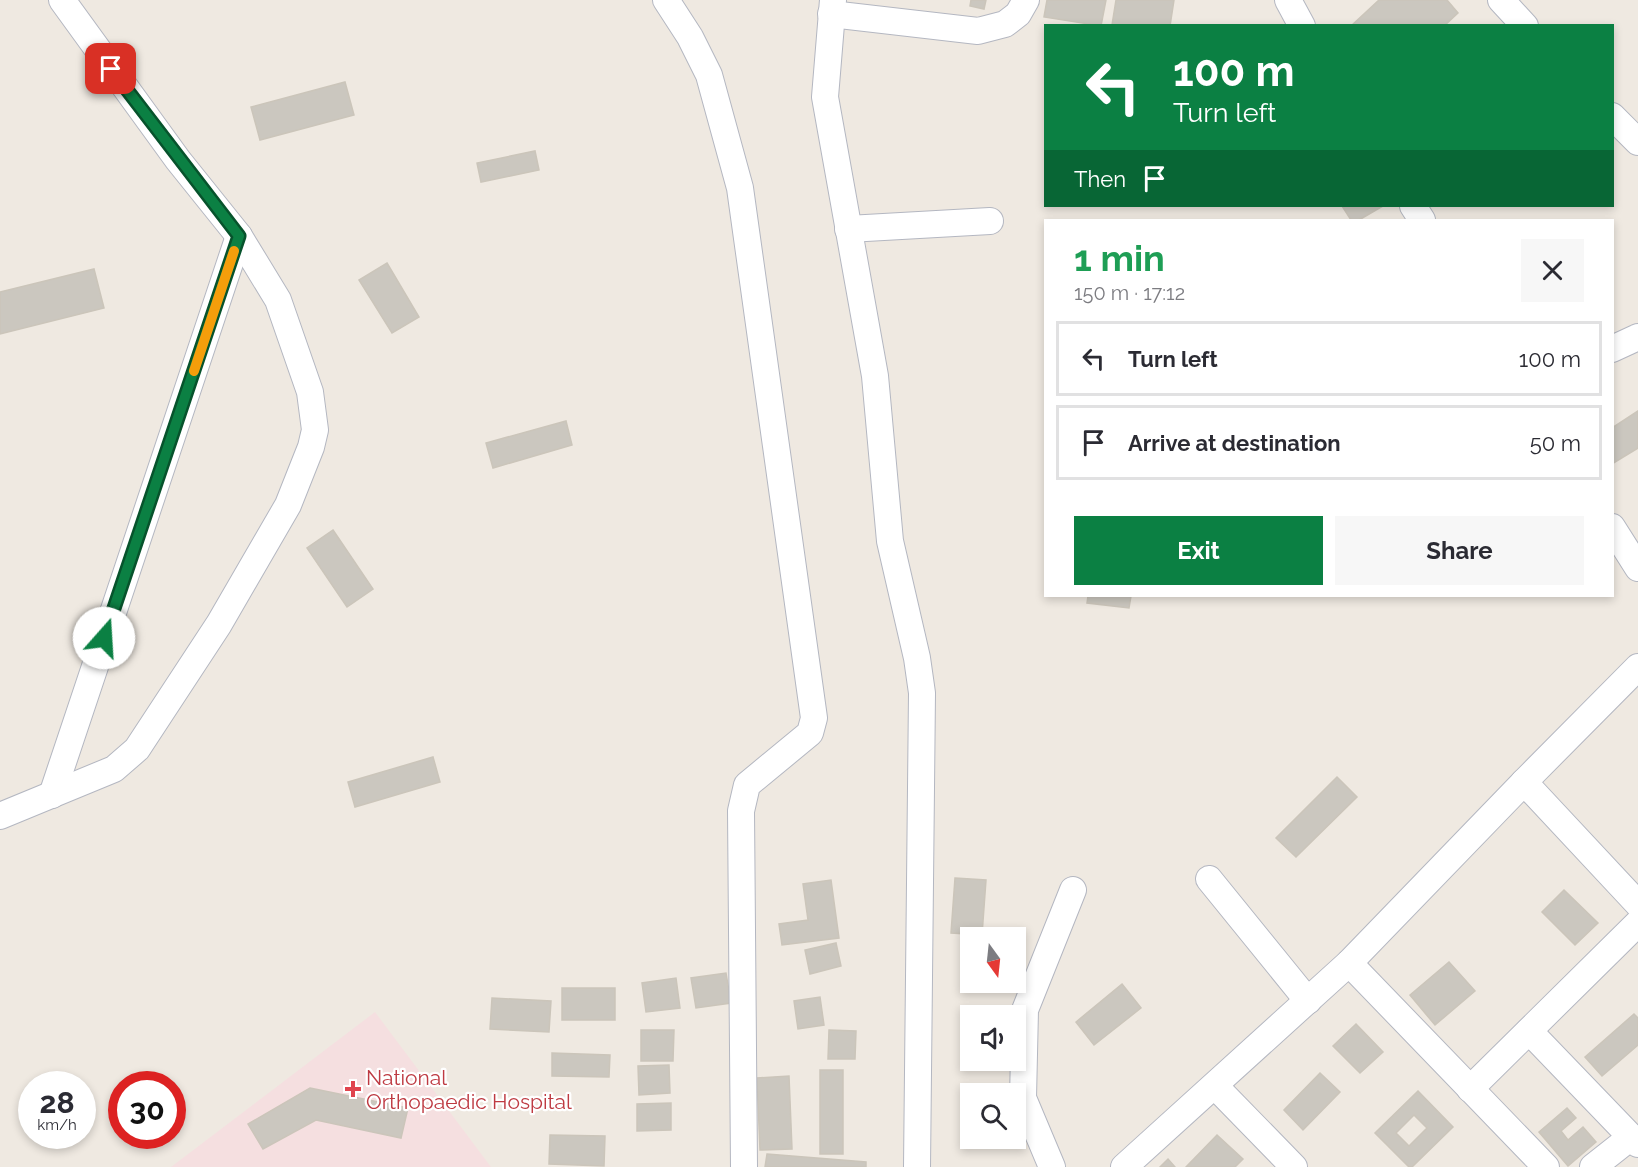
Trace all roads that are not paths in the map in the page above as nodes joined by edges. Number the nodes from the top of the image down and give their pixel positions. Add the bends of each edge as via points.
1 (62, 0) edge
2 (666, 0) edge
3 (1026, 0) edge
4 (1288, 0) edge
5 (1501, 0) edge
6 (832, 7) edge
7 (1301, 24) edge
8 (1524, 24) edge
9 (1614, 118) edge
10 (1638, 142) edge
11 (990, 221) dead end
12 (848, 229) junction
13 (239, 236) junction
14 (1638, 337) edge
15 (1614, 349) edge
16 (1614, 530) edge
17 (1638, 568) edge
18 (1638, 667) edge
19 (1524, 782) junction
20 (52, 795) junction
21 (0, 816) edge
22 (1209, 879) dead end
23 (1073, 890) dead end
24 (1638, 904) edge
25 (1638, 923) edge
26 (1349, 963) junction
27 (1308, 1001) junction
28 (1529, 1031) junction
29 (1215, 1086) junction
30 (1470, 1089) junction
31 (1635, 1140) edge
32 (744, 1167) edge
33 (917, 1167) edge
34 (1052, 1167) edge
35 (1124, 1167) edge
36 (1294, 1167) edge
37 (1546, 1167) edge
38 (1593, 1167) edge

1 - 13 street via 178,160
2 - 32 street via 709,75 740,188 814,718 810,733 747,785 741,811
3 - 6 street via 1018,14 1005,24 978,31
4 - 7 street
5 - 8 street
6 - 12 street via 825,97
9 - 10 street
11 - 12 street
12 - 33 street via 875,376 890,541 922,693
13 - 20 street
13 - 20 street via 278,300 310,392 315,430 311,447 288,505 265,545 219,624 137,749 114,769
14 - 15 street
16 - 17 street
18 - 19 street
19 - 24 street
19 - 26 street
20 - 21 street
22 - 27 street
23 - 34 street via 1024,1010 1023,1098
25 - 28 street
26 - 27 street
26 - 30 street
27 - 29 street
28 - 30 street
28 - 31 street
29 - 35 street
29 - 36 street
30 - 37 street
31 - 38 street

